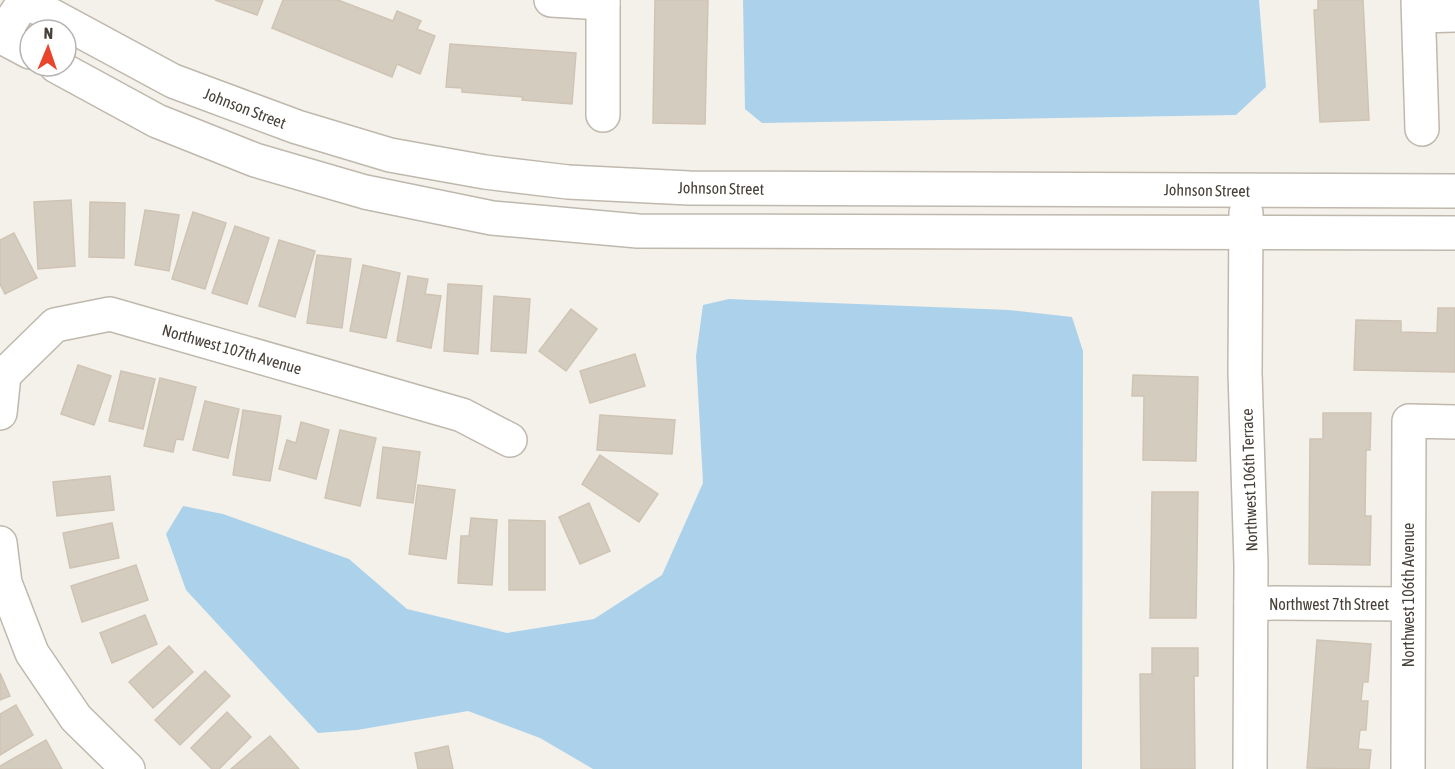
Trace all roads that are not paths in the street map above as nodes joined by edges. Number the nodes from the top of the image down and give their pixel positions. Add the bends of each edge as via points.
1 (24, 0) edge
2 (551, 0) edge
3 (603, 1) edge
4 (1418, 8) edge
5 (1455, 15) edge
6 (0, 37) edge
7 (18, 46) edge
8 (78, 78) edge
9 (603, 115) dead end
10 (1422, 129) dead end
11 (1246, 191) junction
12 (1455, 191) edge
13 (1455, 233) edge
14 (1246, 234) junction
15 (0, 413) edge
16 (1455, 422) edge
17 (510, 440) dead end
18 (0, 543) edge
19 (1251, 603) junction
20 (1408, 604) junction
21 (128, 769) edge
22 (1250, 769) edge
23 (1408, 769) edge

1 - 6 street
1 - 11 street, Johnson Street via 173,81 297,127 390,154 485,172 568,182 689,188
2 - 3 street
3 - 9 street
4 - 5 street
4 - 10 street
6 - 7 street
8 - 14 street via 157,121 255,160 365,192 492,218 638,231
11 - 12 street, Johnson Street
11 - 14 street, Northwest 106th Terrace
13 - 14 street
14 - 19 street, Northwest 106th Terrace
15 - 17 street, Northwest 107th Avenue via 4,375 55,325 110,314 462,415
16 - 20 street, Northwest 106th Avenue via 1409,421
18 - 21 street via 5,583 32,653 76,718
19 - 20 street, Northwest 7th Street
19 - 22 street, Northwest 106th Terrace
20 - 23 street, Northwest 106th Avenue

